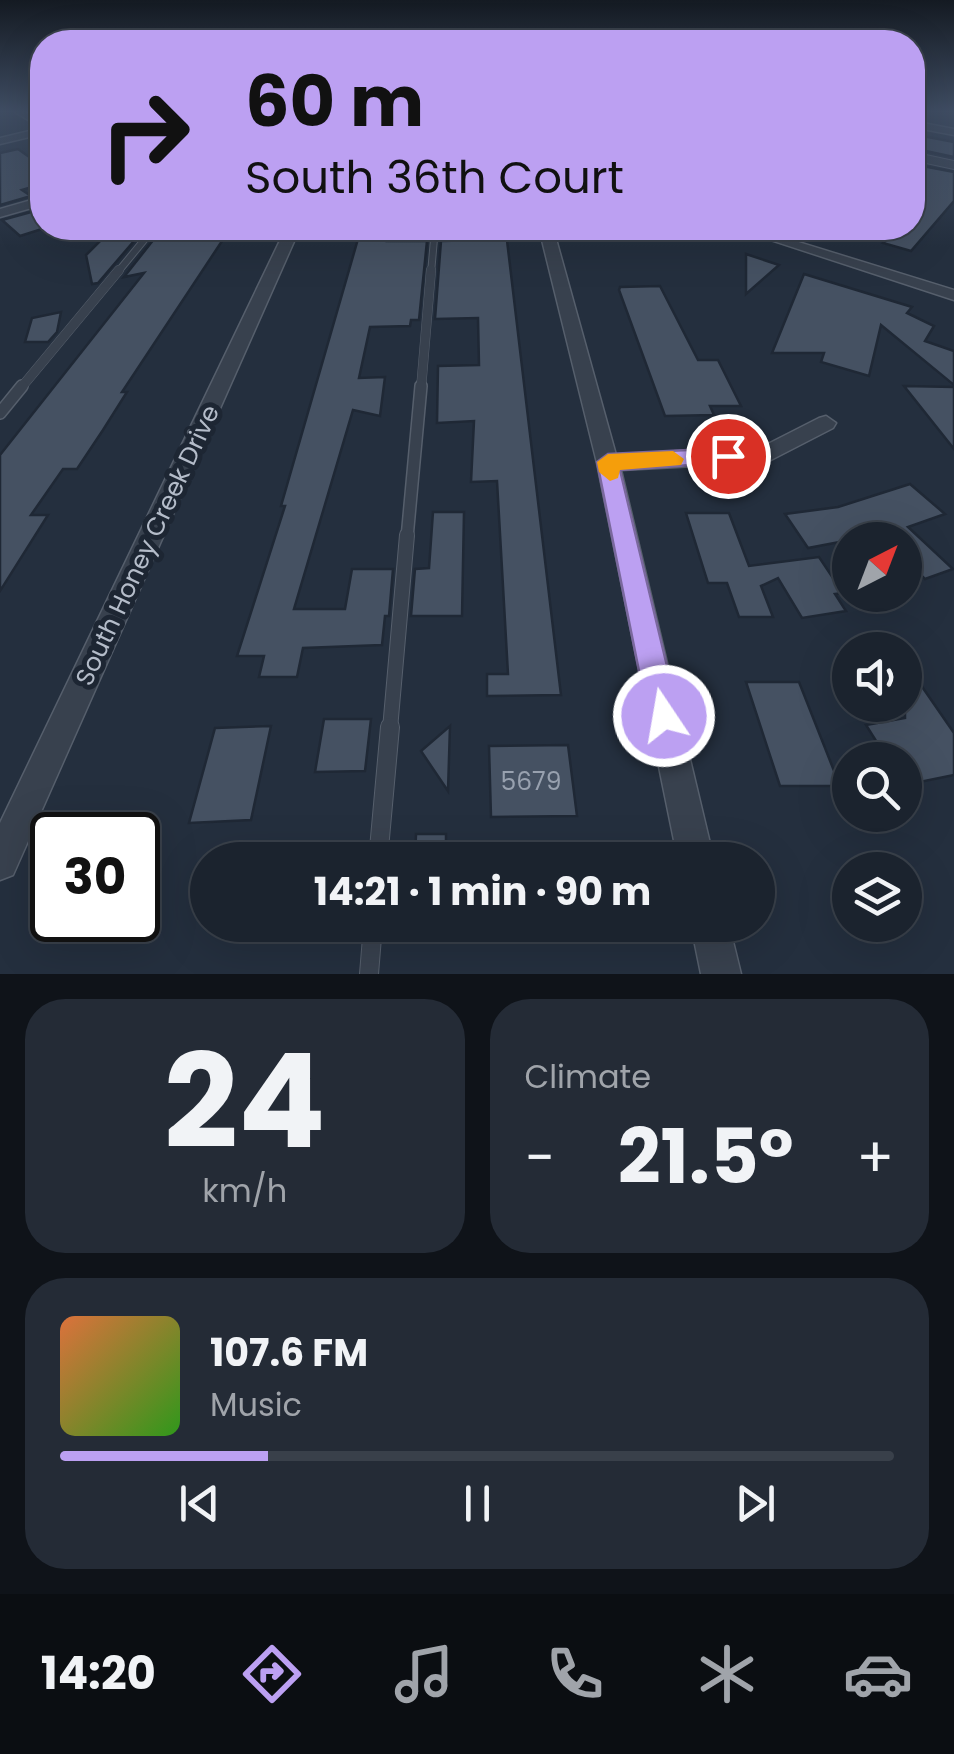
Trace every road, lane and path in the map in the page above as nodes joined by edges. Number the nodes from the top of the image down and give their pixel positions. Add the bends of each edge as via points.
1 (925, 159) edge
2 (954, 165) edge
3 (30, 204) edge
4 (0, 213) edge
5 (144, 240) edge
6 (287, 240) edge
7 (434, 240) edge
8 (549, 240) edge
9 (779, 240) edge
10 (954, 295) edge
11 (0, 413) edge
12 (826, 423) dead end
13 (608, 462) junction
14 (380, 842) edge
15 (692, 842) edge
16 (0, 862) edge
17 (372, 942) edge
18 (714, 942) edge
19 (369, 974) edge
20 (721, 974) edge

1 - 2 street
3 - 4 street
5 - 11 lane
6 - 16 street, South Honey Creek Drive
7 - 14 lane
8 - 13 street
9 - 10 street
12 - 13 street via 767,454
13 - 15 street
17 - 19 lane
18 - 20 street

